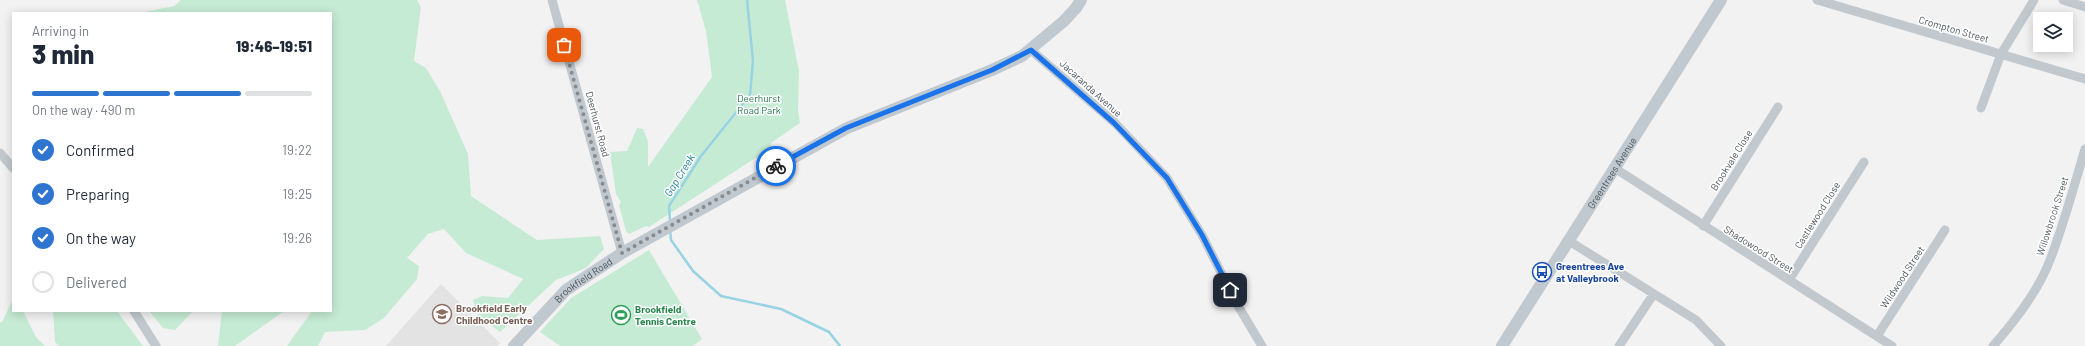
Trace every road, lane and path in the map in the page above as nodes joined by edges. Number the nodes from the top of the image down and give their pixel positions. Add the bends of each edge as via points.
1 (552, 0) edge
2 (1081, 0) edge
3 (1722, 0) edge
4 (1817, 0) edge
5 (2034, 0) edge
6 (2063, 0) edge
7 (2085, 7) edge
8 (1031, 50) junction
9 (2001, 54) junction
10 (2085, 80) edge
11 (1778, 106) dead end
12 (1981, 108) dead end
13 (2085, 150) edge
14 (0, 153) edge
15 (1864, 162) dead end
16 (12, 167) edge
17 (1616, 169) junction
18 (1703, 226) junction
19 (1945, 230) dead end
20 (1570, 241) junction
21 (622, 253) junction
22 (1789, 280) junction
23 (1653, 295) junction
24 (135, 312) edge
25 (1877, 336) junction
26 (156, 346) edge
27 (514, 346) edge
28 (1262, 346) edge
29 (1502, 346) edge
30 (1619, 346) edge
31 (1721, 346) edge
32 (1892, 346) edge
33 (1993, 346) edge

1 - 21 street, Deerhurst Road
2 - 8 main road, Brookfield Road via 1076,8
3 - 17 main road, Greentrees Avenue
4 - 9 street, Crompton Street
5 - 9 street
6 - 7 street
8 - 21 main road, Brookfield Road via 992,70 846,128
8 - 28 street, Jacaranda Avenue via 1114,123 1167,178 1202,235 1237,304
9 - 10 street, Crompton Street
9 - 12 street
11 - 18 street, Brookvale Close
13 - 33 street, Willowbrook Street via 2050,261 2010,327
14 - 16 street
15 - 22 street, Castlewood Close
17 - 18 street, Shadowood Street
17 - 20 main road, Greentrees Avenue
18 - 22 street, Shadowood Street
19 - 25 street, Wildwood Street
20 - 23 street
20 - 29 main road, Greentrees Avenue
21 - 27 main road, Brookfield Road via 566,290
22 - 25 street, Shadowood Street
23 - 30 street
23 - 31 street via 1696,320
24 - 26 street
25 - 32 street, Shadowood Street

